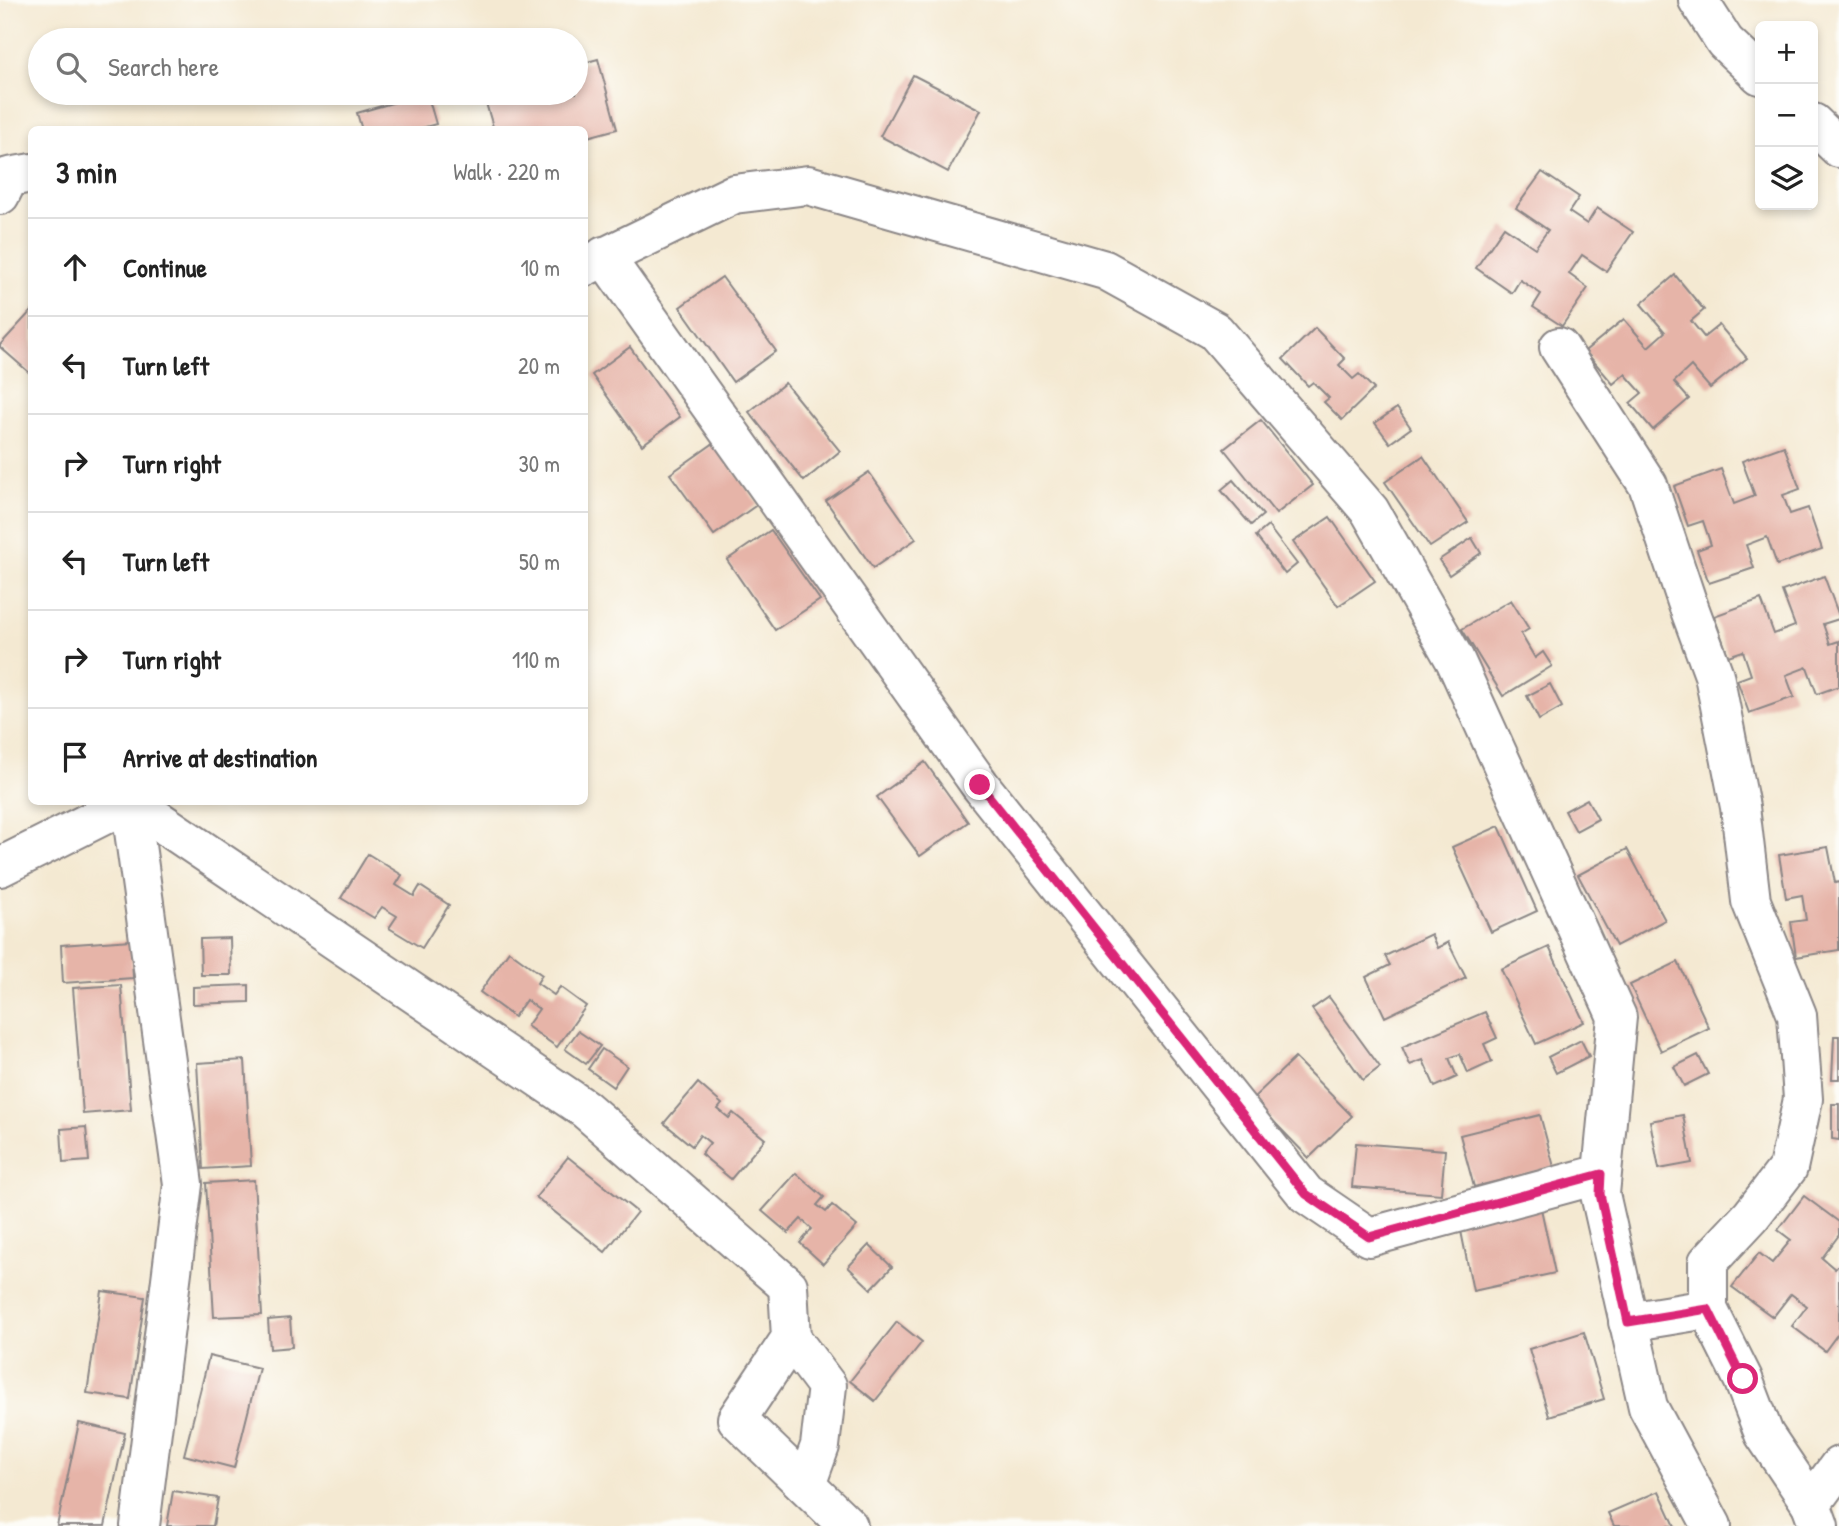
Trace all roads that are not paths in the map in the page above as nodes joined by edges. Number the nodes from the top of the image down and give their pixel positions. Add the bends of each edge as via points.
1 (1698, 0) edge
2 (1755, 70) edge
3 (1818, 128) edge
4 (1839, 148) edge
5 (28, 174) edge
6 (0, 195) edge
7 (594, 261) edge
8 (1559, 347) dead end
9 (124, 805) edge
10 (130, 805) edge
11 (134, 805) edge
12 (0, 867) edge
13 (1601, 1174) junction
14 (1708, 1309) junction
15 (1628, 1322) junction
16 (791, 1338) junction
17 (1839, 1466) edge
18 (806, 1485) junction
19 (1815, 1515) edge
20 (140, 1526) edge
21 (848, 1526) edge
22 (1712, 1526) edge

1 - 2 street via 1725,42
3 - 4 street
5 - 6 street via 9,177
7 - 13 street via 980,785 1306,1194 1369,1237
7 - 13 street via 734,194 808,185 1105,270 1214,331 1370,511 1455,660 1617,1017
8 - 14 street via 1648,485 1714,676 1740,807 1751,901 1797,1015 1803,1099 1788,1168 1708,1262
9 - 12 street
10 - 20 street via 183,1184
11 - 16 street via 585,1109 788,1286
13 - 15 street via 1600,1194
14 - 15 street
14 - 19 street via 1764,1434
15 - 22 street via 1648,1407
16 - 18 street via 827,1386 820,1446
16 - 18 street via 737,1419
17 - 19 street
18 - 21 street

